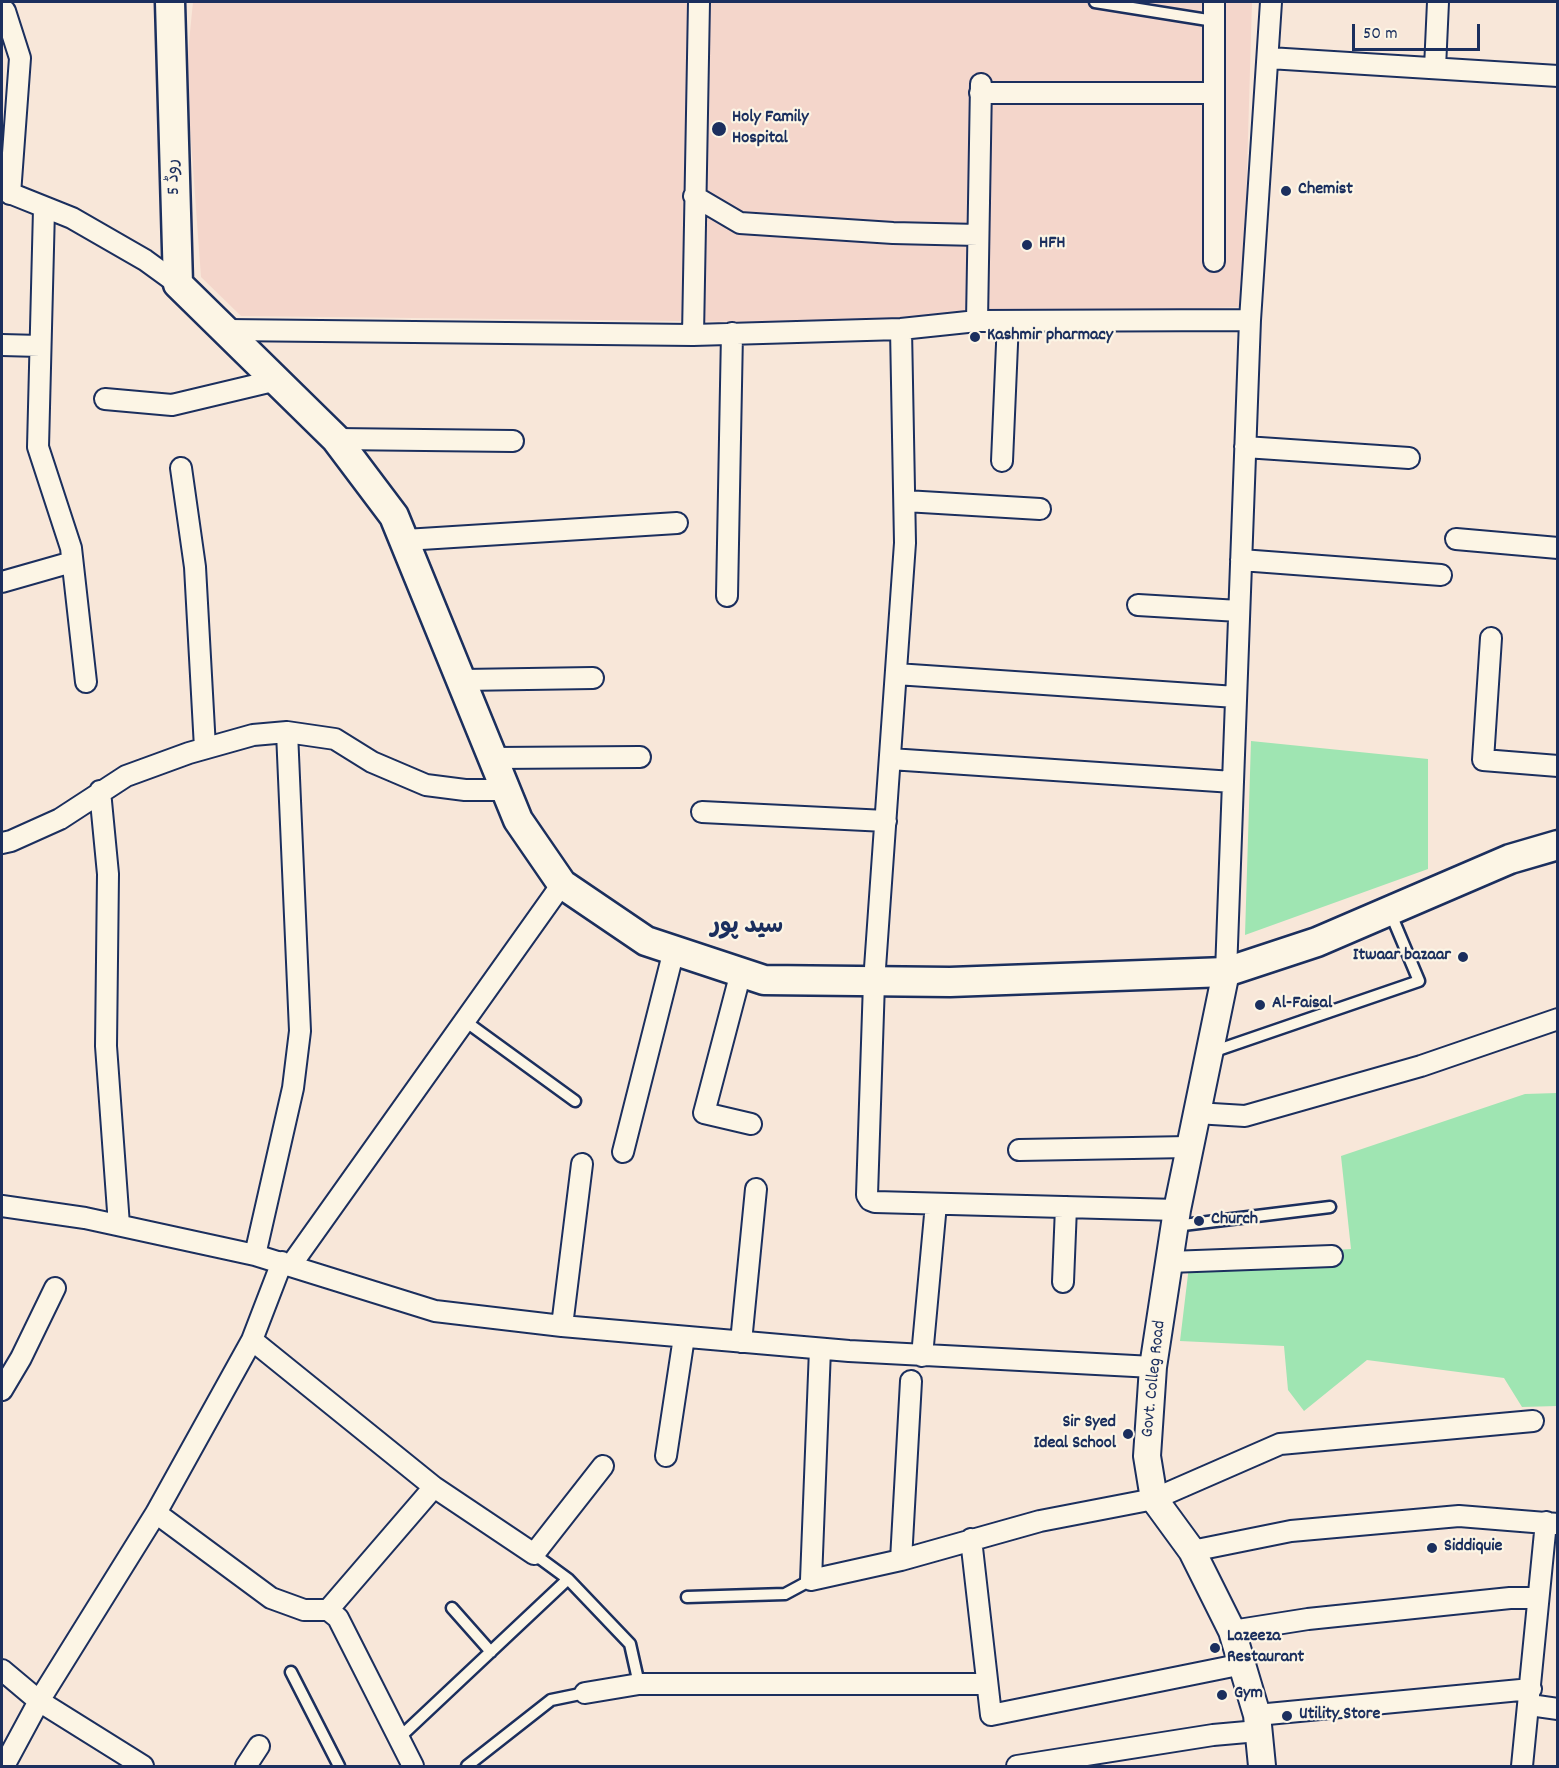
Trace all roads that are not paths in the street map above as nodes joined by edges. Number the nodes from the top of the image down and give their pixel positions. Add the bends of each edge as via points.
1 (170, 2) edge
2 (699, 2) edge
3 (1095, 2) edge
4 (1271, 2) edge
5 (1438, 2) edge
6 (5, 9) edge
7 (1214, 11) edge
8 (1269, 58) junction
9 (1435, 68) junction
10 (1557, 76) edge
11 (1214, 93) junction
12 (6, 192) edge
13 (694, 196) junction
14 (44, 209) junction
15 (978, 235) junction
16 (1214, 261) dead end
17 (178, 284) junction
18 (1250, 320) junction
19 (977, 321) junction
20 (1008, 321) junction
21 (901, 329) junction
22 (227, 330) junction
23 (732, 333) junction
24 (693, 335) junction
25 (2, 345) edge
26 (40, 346) junction
27 (277, 380) junction
28 (105, 399) dead end
29 (336, 439) junction
30 (513, 441) dead end
31 (1245, 447) junction
32 (1409, 458) dead end
33 (1002, 460) dead end
34 (181, 468) dead end
35 (904, 501) junction
36 (1041, 509) dead end
37 (677, 523) dead end
38 (1456, 539) dead end
39 (405, 540) junction
40 (1557, 548) edge
41 (1241, 560) junction
42 (72, 562) junction
43 (1441, 575) dead end
44 (2, 582) edge
45 (727, 596) dead end
46 (1138, 605) dead end
47 (1239, 611) junction
48 (1491, 638) dead end
49 (896, 674) junction
50 (593, 678) dead end
51 (463, 680) junction
52 (86, 682) dead end
53 (1236, 697) junction
54 (287, 732) junction
55 (205, 748) junction
56 (640, 757) dead end
57 (494, 758) junction
58 (890, 759) junction
59 (1557, 766) edge
60 (1233, 782) junction
61 (506, 790) junction
62 (100, 791) junction
63 (702, 812) dead end
64 (886, 821) junction
65 (2, 843) edge
66 (1557, 845) edge
67 (562, 884) junction
68 (1390, 912) junction
69 (674, 950) junction
70 (741, 972) junction
71 (1226, 972) junction
72 (874, 982) junction
73 (1557, 1019) edge
74 (465, 1022) junction
75 (1209, 1053) junction
76 (575, 1101) dead end
77 (1196, 1113) junction
78 (751, 1124) dead end
79 (1189, 1147) junction
80 (1019, 1150) dead end
81 (623, 1152) dead end
82 (582, 1164) dead end
83 (756, 1189) dead end
84 (936, 1204) junction
85 (2, 1206) edge
86 (1066, 1207) junction
87 (1330, 1207) dead end
88 (1176, 1218) junction
89 (119, 1225) junction
90 (255, 1255) junction
91 (1332, 1256) dead end
92 (1169, 1262) junction
93 (287, 1263) junction
94 (1063, 1282) dead end
95 (55, 1288) dead end
96 (562, 1326) junction
97 (684, 1337) junction
98 (252, 1340) junction
99 (741, 1342) junction
100 (820, 1349) junction
101 (922, 1356) junction
102 (1153, 1367) junction
103 (911, 1381) dead end
104 (2, 1390) edge
105 (1533, 1421) dead end
106 (666, 1456) dead end
107 (603, 1466) dead end
108 (434, 1487) junction
109 (1154, 1499) junction
110 (156, 1513) junction
111 (1552, 1523) edge
112 (971, 1539) junction
113 (1192, 1551) junction
114 (534, 1554) junction
115 (901, 1560) junction
116 (568, 1580) junction
117 (811, 1580) junction
118 (687, 1596) dead end
119 (1538, 1598) junction
120 (452, 1608) dead end
121 (328, 1610) junction
122 (1233, 1631) junction
123 (491, 1652) junction
124 (1243, 1664) junction
125 (2, 1670) edge
126 (291, 1672) dead end
127 (639, 1684) junction
128 (987, 1684) junction
129 (585, 1693) joint
130 (1530, 1697) junction
131 (39, 1701) junction
132 (1557, 1709) edge
133 (1258, 1723) junction
134 (400, 1737) junction
135 (259, 1746) dead end
136 (4, 1767) edge
137 (143, 1767) edge
138 (246, 1767) edge
139 (339, 1767) edge
140 (413, 1767) edge
141 (467, 1767) edge
142 (1017, 1767) edge
143 (1262, 1767) edge
144 (1522, 1767) edge

1 - 17 main road, روڈ 5
2 - 13 street
3 - 7 lane
4 - 8 street
5 - 9 street
6 - 12 street via 20,58
7 - 11 street
8 - 9 street
8 - 18 street
9 - 10 street
11 - 15 street via 981,88
11 - 16 street
12 - 14 street
13 - 15 street via 740,223
13 - 24 street
14 - 17 street via 72,218
14 - 26 street
15 - 19 street
17 - 22 main road
18 - 20 street
18 - 31 street
19 - 20 street
19 - 21 street
20 - 33 street
21 - 23 street
21 - 35 street
22 - 24 street
22 - 27 main road
23 - 24 street
23 - 45 street
25 - 26 street
26 - 42 street via 38,447 71,548
27 - 28 street via 172,405
27 - 29 main road
29 - 30 street
29 - 39 main road via 394,516
31 - 32 street
31 - 41 street
34 - 55 street via 195,567
35 - 36 street
35 - 49 street
37 - 39 street
38 - 40 street
39 - 51 main road
41 - 43 street
41 - 47 street
42 - 44 street
42 - 52 street
46 - 47 street
47 - 53 street
48 - 59 street via 1483,760
49 - 53 street
49 - 58 street
50 - 51 street
51 - 57 main road
53 - 60 street
54 - 55 street via 253,735
54 - 61 street via 335,739 372,762 426,785
54 - 90 street via 300,1031 293,1088
55 - 62 street via 126,776
56 - 57 street
57 - 61 main road
58 - 60 street
58 - 64 street
60 - 71 street
61 - 67 main road via 518,820
62 - 65 street via 60,819
62 - 89 street via 108,874 106,1046
63 - 64 street
64 - 72 street
66 - 68 main road via 1510,859
67 - 69 main road via 646,941
67 - 74 street
68 - 71 main road via 1317,942
68 - 75 lane via 1419,981
69 - 70 main road
69 - 81 street
70 - 72 main road via 764,980
70 - 78 street via 704,1113
71 - 72 main road
71 - 75 street, Govt. Colleg Road
72 - 84 street via 867,1195 875,1202
73 - 77 street via 1421,1066 1245,1116
74 - 76 lane
74 - 93 street
75 - 77 street, Govt. Colleg Road
77 - 79 street, Govt. Colleg Road
79 - 80 street
79 - 88 street, Govt. Colleg Road
82 - 96 street
83 - 99 street
84 - 86 street
84 - 101 street
85 - 89 street
86 - 88 street
86 - 94 street
87 - 88 lane
88 - 92 street, Govt. Colleg Road
89 - 90 street
90 - 93 street
91 - 92 street
92 - 102 street, Govt. Colleg Road
93 - 96 street via 435,1311
93 - 98 street
95 - 104 street
96 - 97 street
97 - 99 street
97 - 106 street
98 - 108 street
98 - 110 street
99 - 100 street
100 - 101 street
100 - 117 street
101 - 102 street
102 - 109 street, Govt. Colleg Road via 1147,1455
103 - 115 street
105 - 109 street via 1280,1444
107 - 114 street
108 - 114 street
108 - 121 street
109 - 112 street
109 - 113 street, Govt. Colleg Road
110 - 121 street via 271,1598 304,1610
110 - 131 street
111 - 113 street via 1459,1516 1291,1531
111 - 119 street
112 - 115 street
112 - 128 street
113 - 122 street, Govt. Colleg Road
114 - 116 lane
115 - 117 street
116 - 123 lane
116 - 127 lane via 630,1644
117 - 118 lane via 785,1594
119 - 122 street via 1308,1619
119 - 130 street
120 - 123 lane
121 - 134 street via 338,1617
122 - 124 street, Govt. Colleg Road
123 - 134 lane
124 - 128 street via 991,1714
124 - 133 street, Govt. Colleg Road
125 - 131 street
126 - 139 lane
127 - 128 street
127 - 129 street
129 - 141 lane via 551,1700
130 - 132 street
130 - 133 street
130 - 144 street
131 - 136 street
131 - 137 street
133 - 142 street via 1213,1735
133 - 143 street, Govt. Colleg Road
134 - 140 street
135 - 138 street

